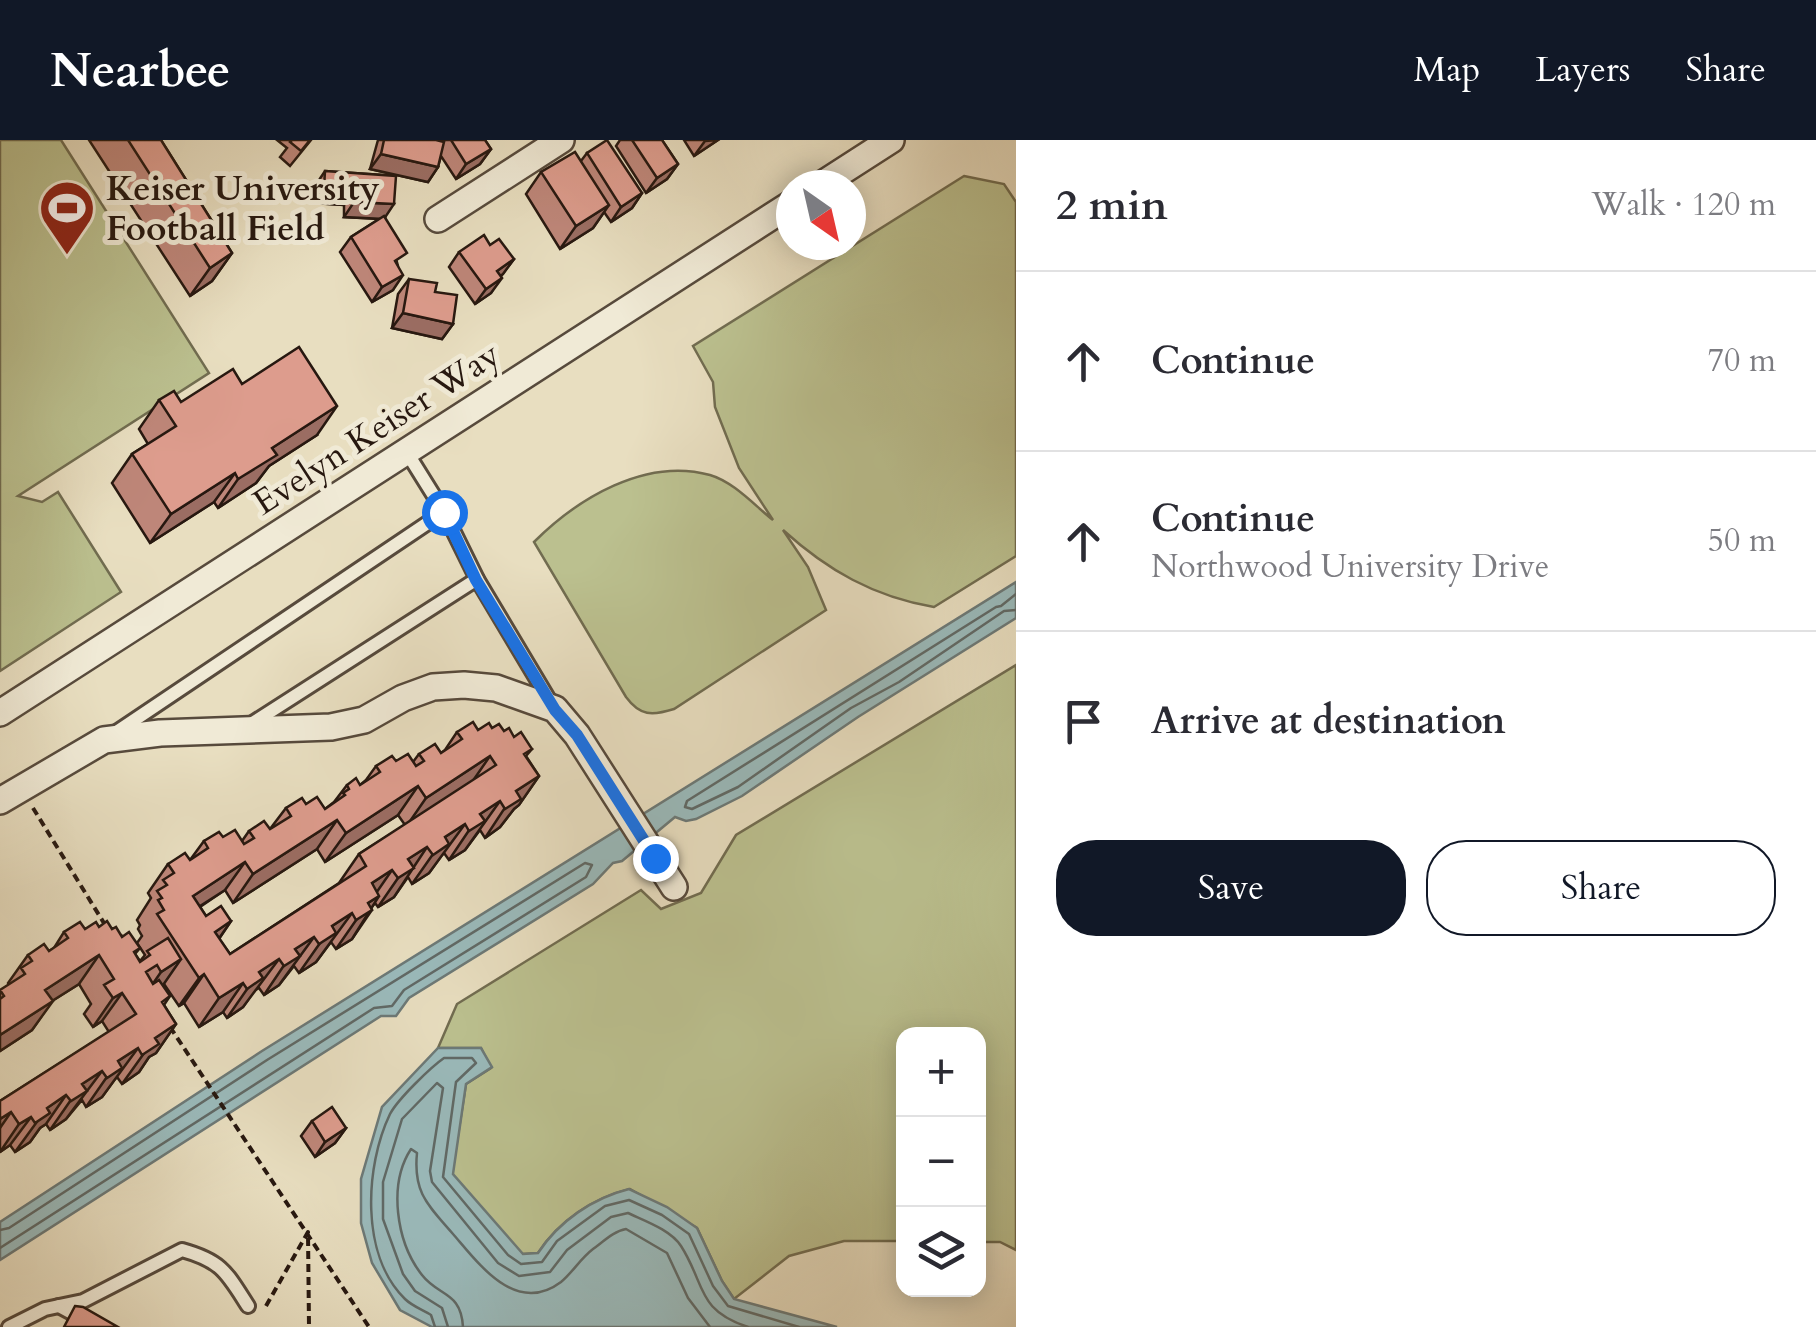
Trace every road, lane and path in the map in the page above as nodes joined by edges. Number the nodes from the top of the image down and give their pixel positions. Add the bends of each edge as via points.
1 (562, 140) edge
2 (891, 140) edge
3 (844, 170) edge
4 (776, 214) edge
5 (438, 219) dead end
6 (406, 451) junction
7 (444, 512) junction
8 (476, 580) junction
9 (555, 710) junction
10 (0, 713) edge
11 (240, 731) junction
12 (104, 740) junction
13 (11, 795) edge
14 (674, 887) dead end
15 (116, 942) edge
16 (160, 1012) edge
17 (308, 1232) junction
18 (59, 1306) junction
19 (248, 1306) dead end
20 (266, 1306) dead end
21 (9, 1327) edge
22 (98, 1327) edge
23 (309, 1327) edge
24 (370, 1327) edge

1 - 5 street
2 - 3 street
4 - 6 street, Evelyn Keiser Way
6 - 7 lane
6 - 10 street, Evelyn Keiser Way
7 - 8 lane
7 - 12 lane
8 - 9 lane
8 - 11 lane
9 - 11 street via 512,691 448,685 348,725
9 - 14 street
11 - 12 street
12 - 13 street
13 - 15 path
16 - 17 path
17 - 20 path
17 - 23 path
17 - 24 path
18 - 19 lane via 182,1250 226,1271
18 - 21 lane
18 - 22 lane

